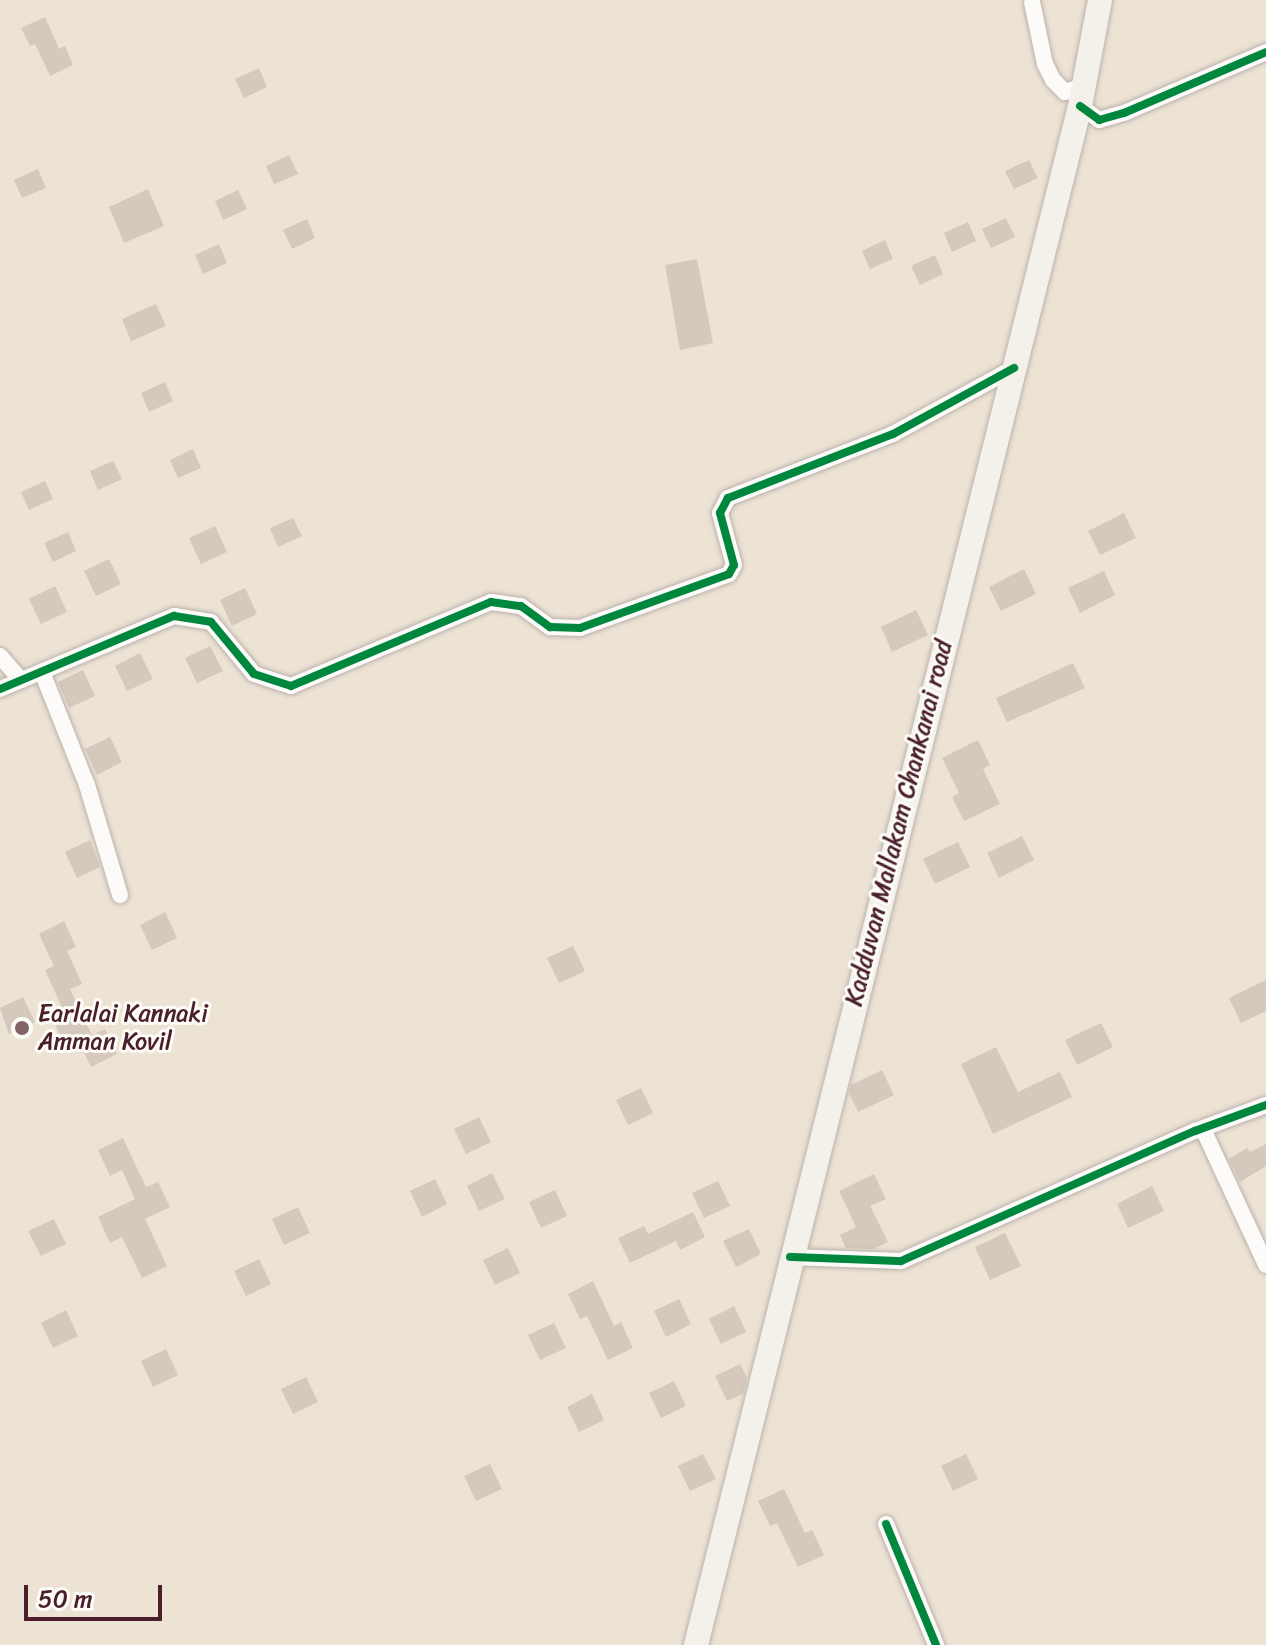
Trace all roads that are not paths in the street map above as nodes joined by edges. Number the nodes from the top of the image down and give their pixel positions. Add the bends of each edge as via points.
1 (1100, 0) edge
2 (1032, 2) edge
3 (1266, 52) edge
4 (1082, 96) junction
5 (1014, 368) junction
6 (0, 656) edge
7 (42, 672) junction
8 (21, 680) junction
9 (0, 689) edge
10 (120, 895) dead end
11 (1266, 1105) edge
12 (1203, 1129) junction
13 (790, 1257) junction
14 (1266, 1265) edge
15 (886, 1524) dead end
16 (696, 1645) edge
17 (936, 1645) edge

1 - 4 main road, Kadduvan Mallakam Chankanai road
2 - 4 street via 1053,80 1065,92
3 - 4 street via 1099,120
4 - 5 main road, Kadduvan Mallakam Chankanai road
5 - 7 street via 893,434 728,498 720,513 734,565 729,574 580,628 550,627 521,606 491,602 291,686 254,674 211,622 174,616
5 - 13 main road, Kadduvan Mallakam Chankanai road
6 - 8 street
7 - 8 street
7 - 10 street via 87,785
8 - 9 street
11 - 12 street
12 - 13 street via 901,1261
12 - 14 street
13 - 16 main road, Kadduvan Mallakam Chankanai road
15 - 17 street

